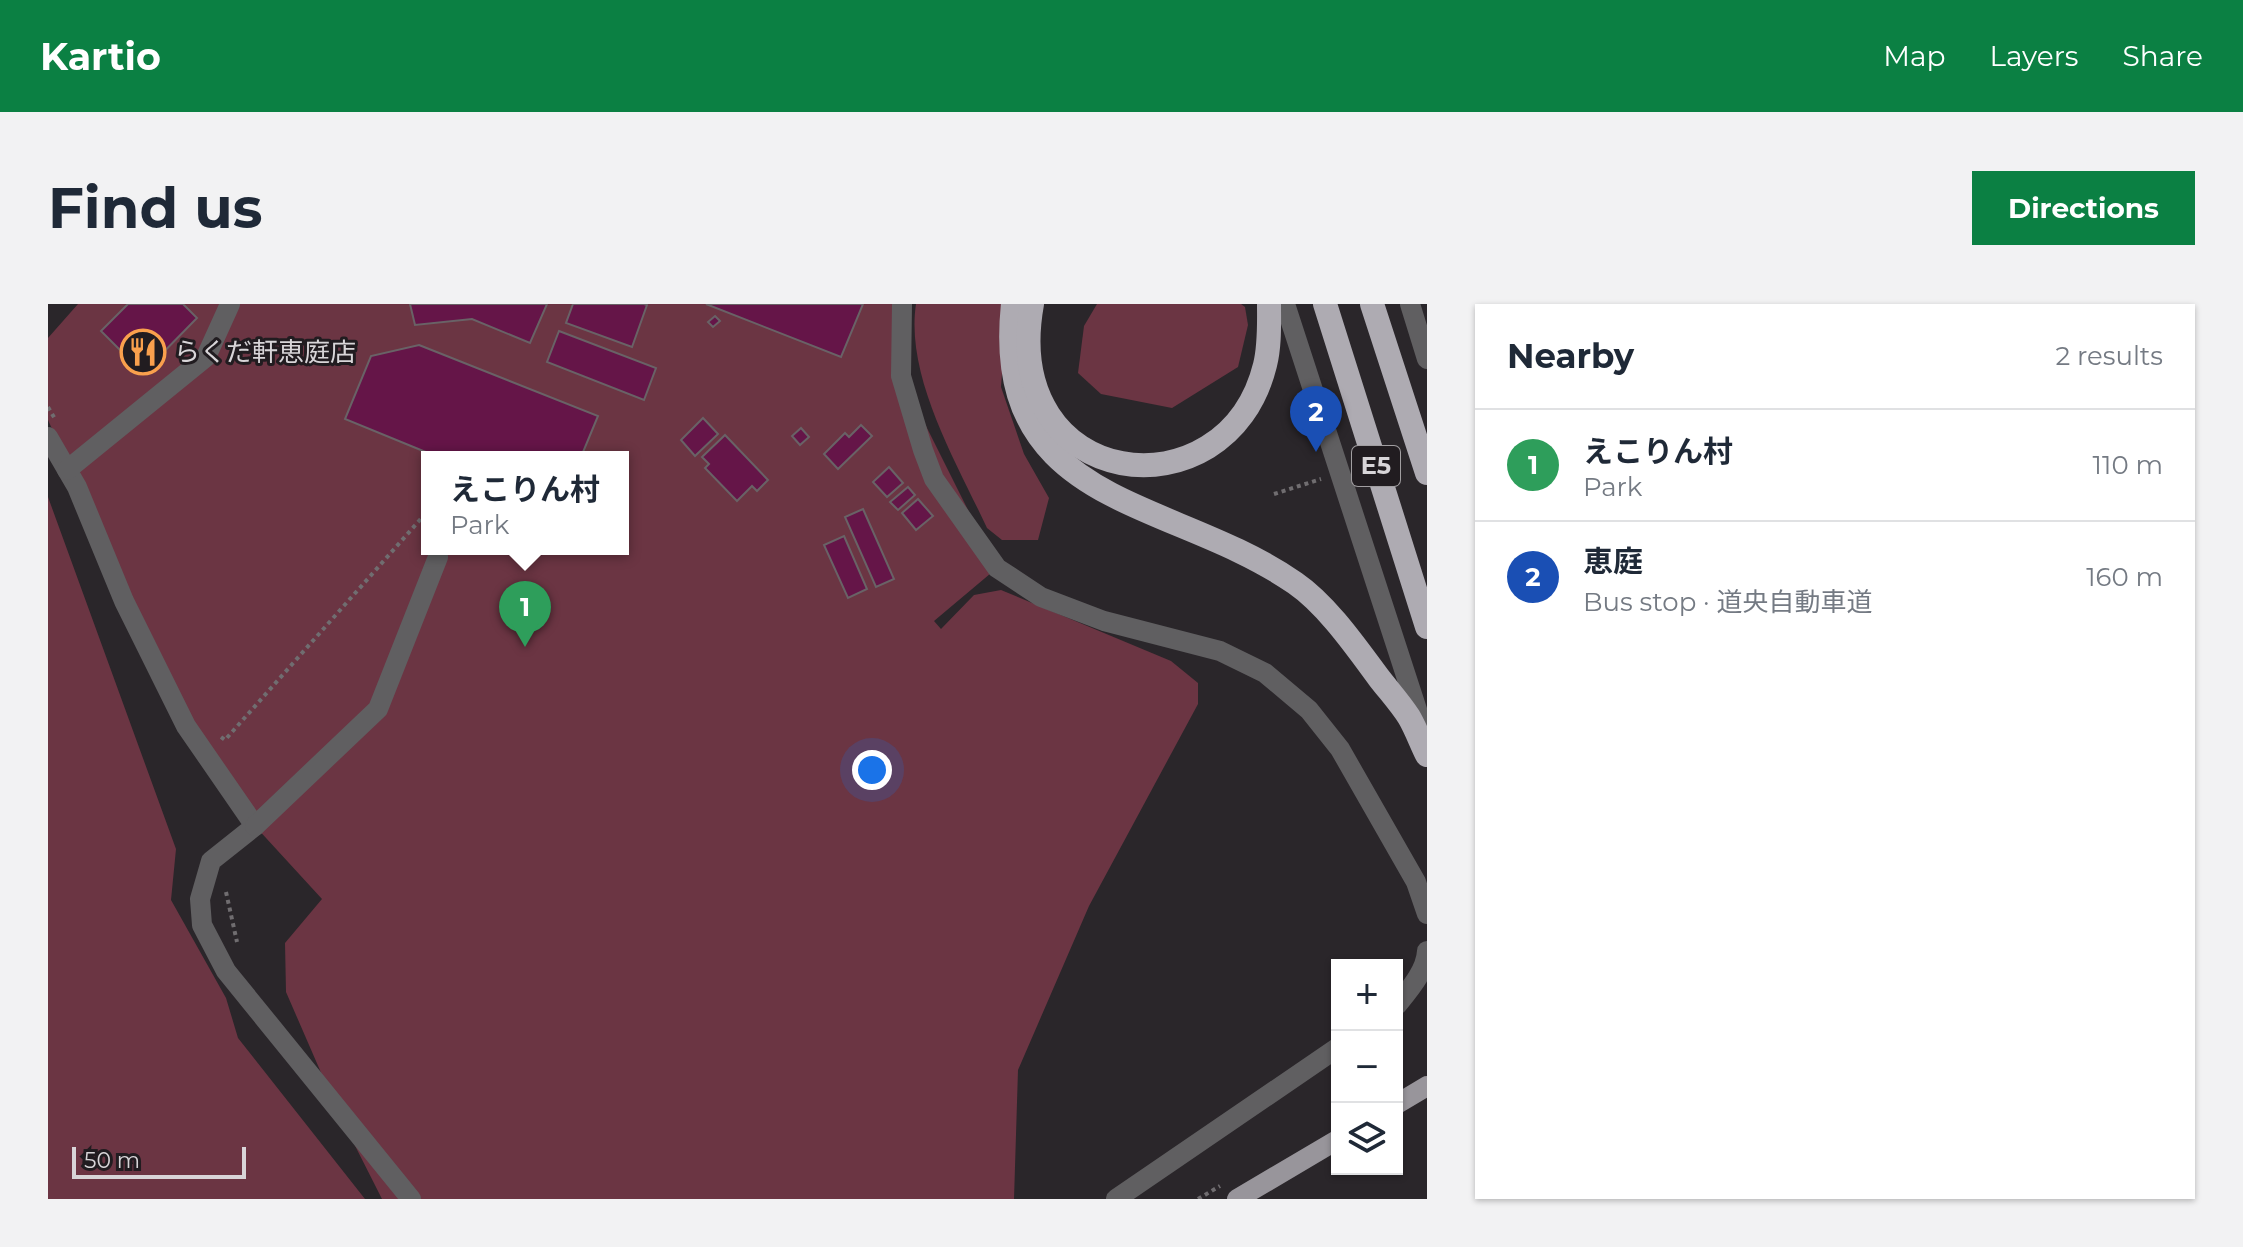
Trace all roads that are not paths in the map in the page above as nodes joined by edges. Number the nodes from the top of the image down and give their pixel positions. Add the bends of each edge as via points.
1 (230, 304) edge
2 (902, 304) edge
3 (1013, 304) edge
4 (1032, 304) edge
5 (1269, 304) edge
6 (1285, 304) edge
7 (1325, 304) edge
8 (1372, 304) edge
9 (1410, 304) edge
10 (1427, 359) edge
11 (52, 430) edge
12 (67, 470) junction
13 (1427, 473) edge
14 (438, 557) dead end
15 (1427, 627) edge
16 (1427, 740) edge
17 (1427, 755) edge
18 (255, 826) junction
19 (1427, 914) edge
20 (1427, 951) edge
21 (1403, 997) edge
22 (1331, 1052) edge
23 (1427, 1086) edge
24 (1399, 1103) edge
25 (1331, 1144) edge
26 (411, 1199) edge
27 (1116, 1199) edge
28 (1237, 1199) edge

1 - 12 street via 206,357
2 - 19 street via 901,376 923,450 934,479 997,568 1041,597 1104,621 1220,651 1265,673 1309,710 1340,749 1416,882
3 - 17 highway via 1011,363 1019,397 1038,437 1065,467 1106,493 1296,584 1352,642 1409,717
4 - 5 highway via 1029,354 1047,413 1063,435 1087,453 1115,464 1142,465 1198,451 1229,431 1245,411 1265,367
6 - 16 street
7 - 15 highway, E5
8 - 13 highway, E5
9 - 10 street
11 - 12 street
12 - 18 street via 186,726
14 - 18 street via 378,709
18 - 26 street via 211,861 200,899 202,925 226,971
20 - 21 street
22 - 27 street
23 - 24 main road
25 - 28 main road

